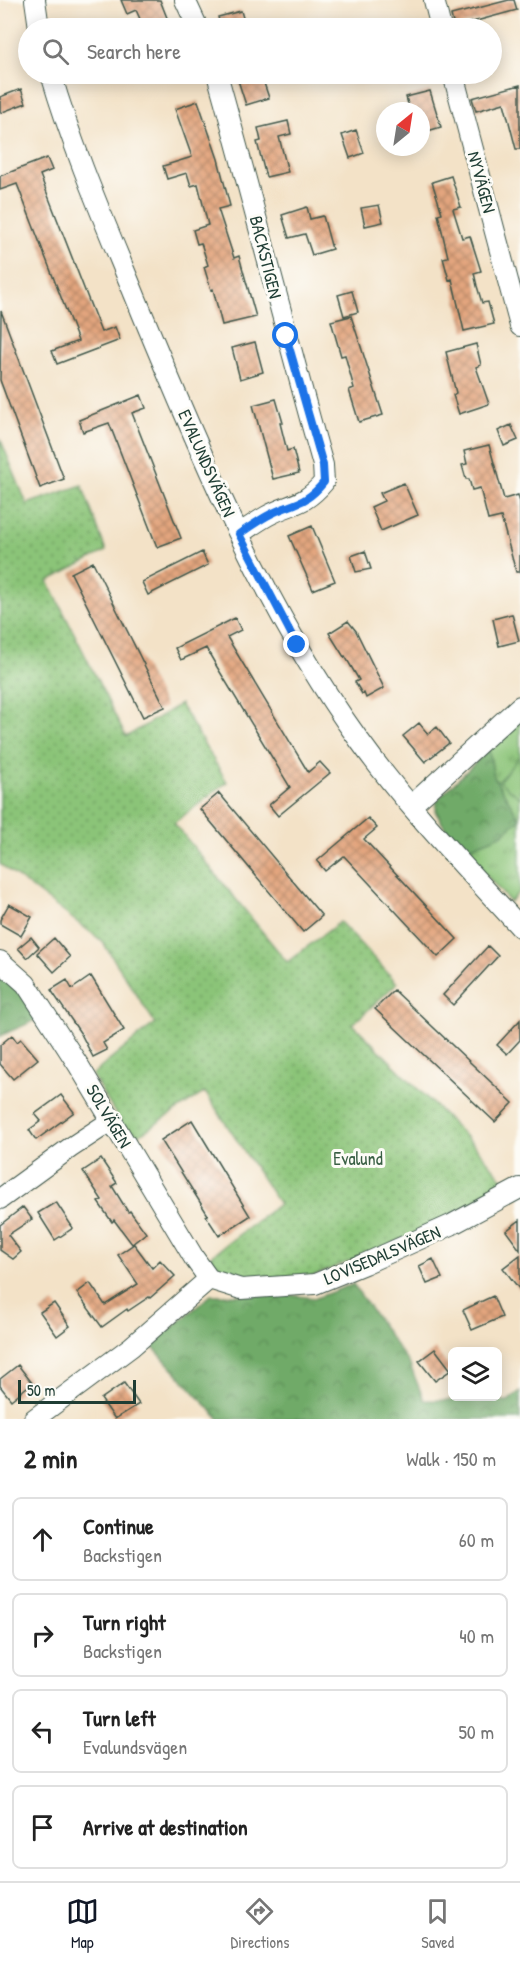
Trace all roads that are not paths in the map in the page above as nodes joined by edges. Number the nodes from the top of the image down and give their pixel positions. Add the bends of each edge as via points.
1 (34, 0) edge
2 (185, 0) edge
3 (434, 0) edge
4 (37, 18) edge
5 (193, 18) edge
6 (438, 18) edge
7 (54, 84) edge
8 (220, 84) edge
9 (456, 84) edge
10 (520, 326) edge
11 (239, 534) junction
12 (520, 706) edge
13 (411, 805) junction
14 (520, 927) edge
15 (0, 961) edge
16 (111, 1121) junction
17 (520, 1188) edge
18 (0, 1199) edge
19 (209, 1279) junction
20 (34, 1419) edge

1 - 4 street
2 - 5 street
3 - 6 street
7 - 11 street, EVALUNDSVÄGEN via 81,166 173,389
8 - 11 street, BACKSTIGEN via 323,465 324,482 312,496 269,515
9 - 10 street, NYVÄGEN
11 - 13 street, EVALUNDSVÄGEN via 297,645 359,740
12 - 13 street
13 - 14 street, EVALUNDSVÄGEN
15 - 16 street, SOLVÄGEN via 26,984
16 - 18 street
16 - 19 street, SOLVÄGEN
17 - 19 street, LOVISEDALSVÄGEN via 451,1225 315,1284 241,1289
19 - 20 street via 131,1347

